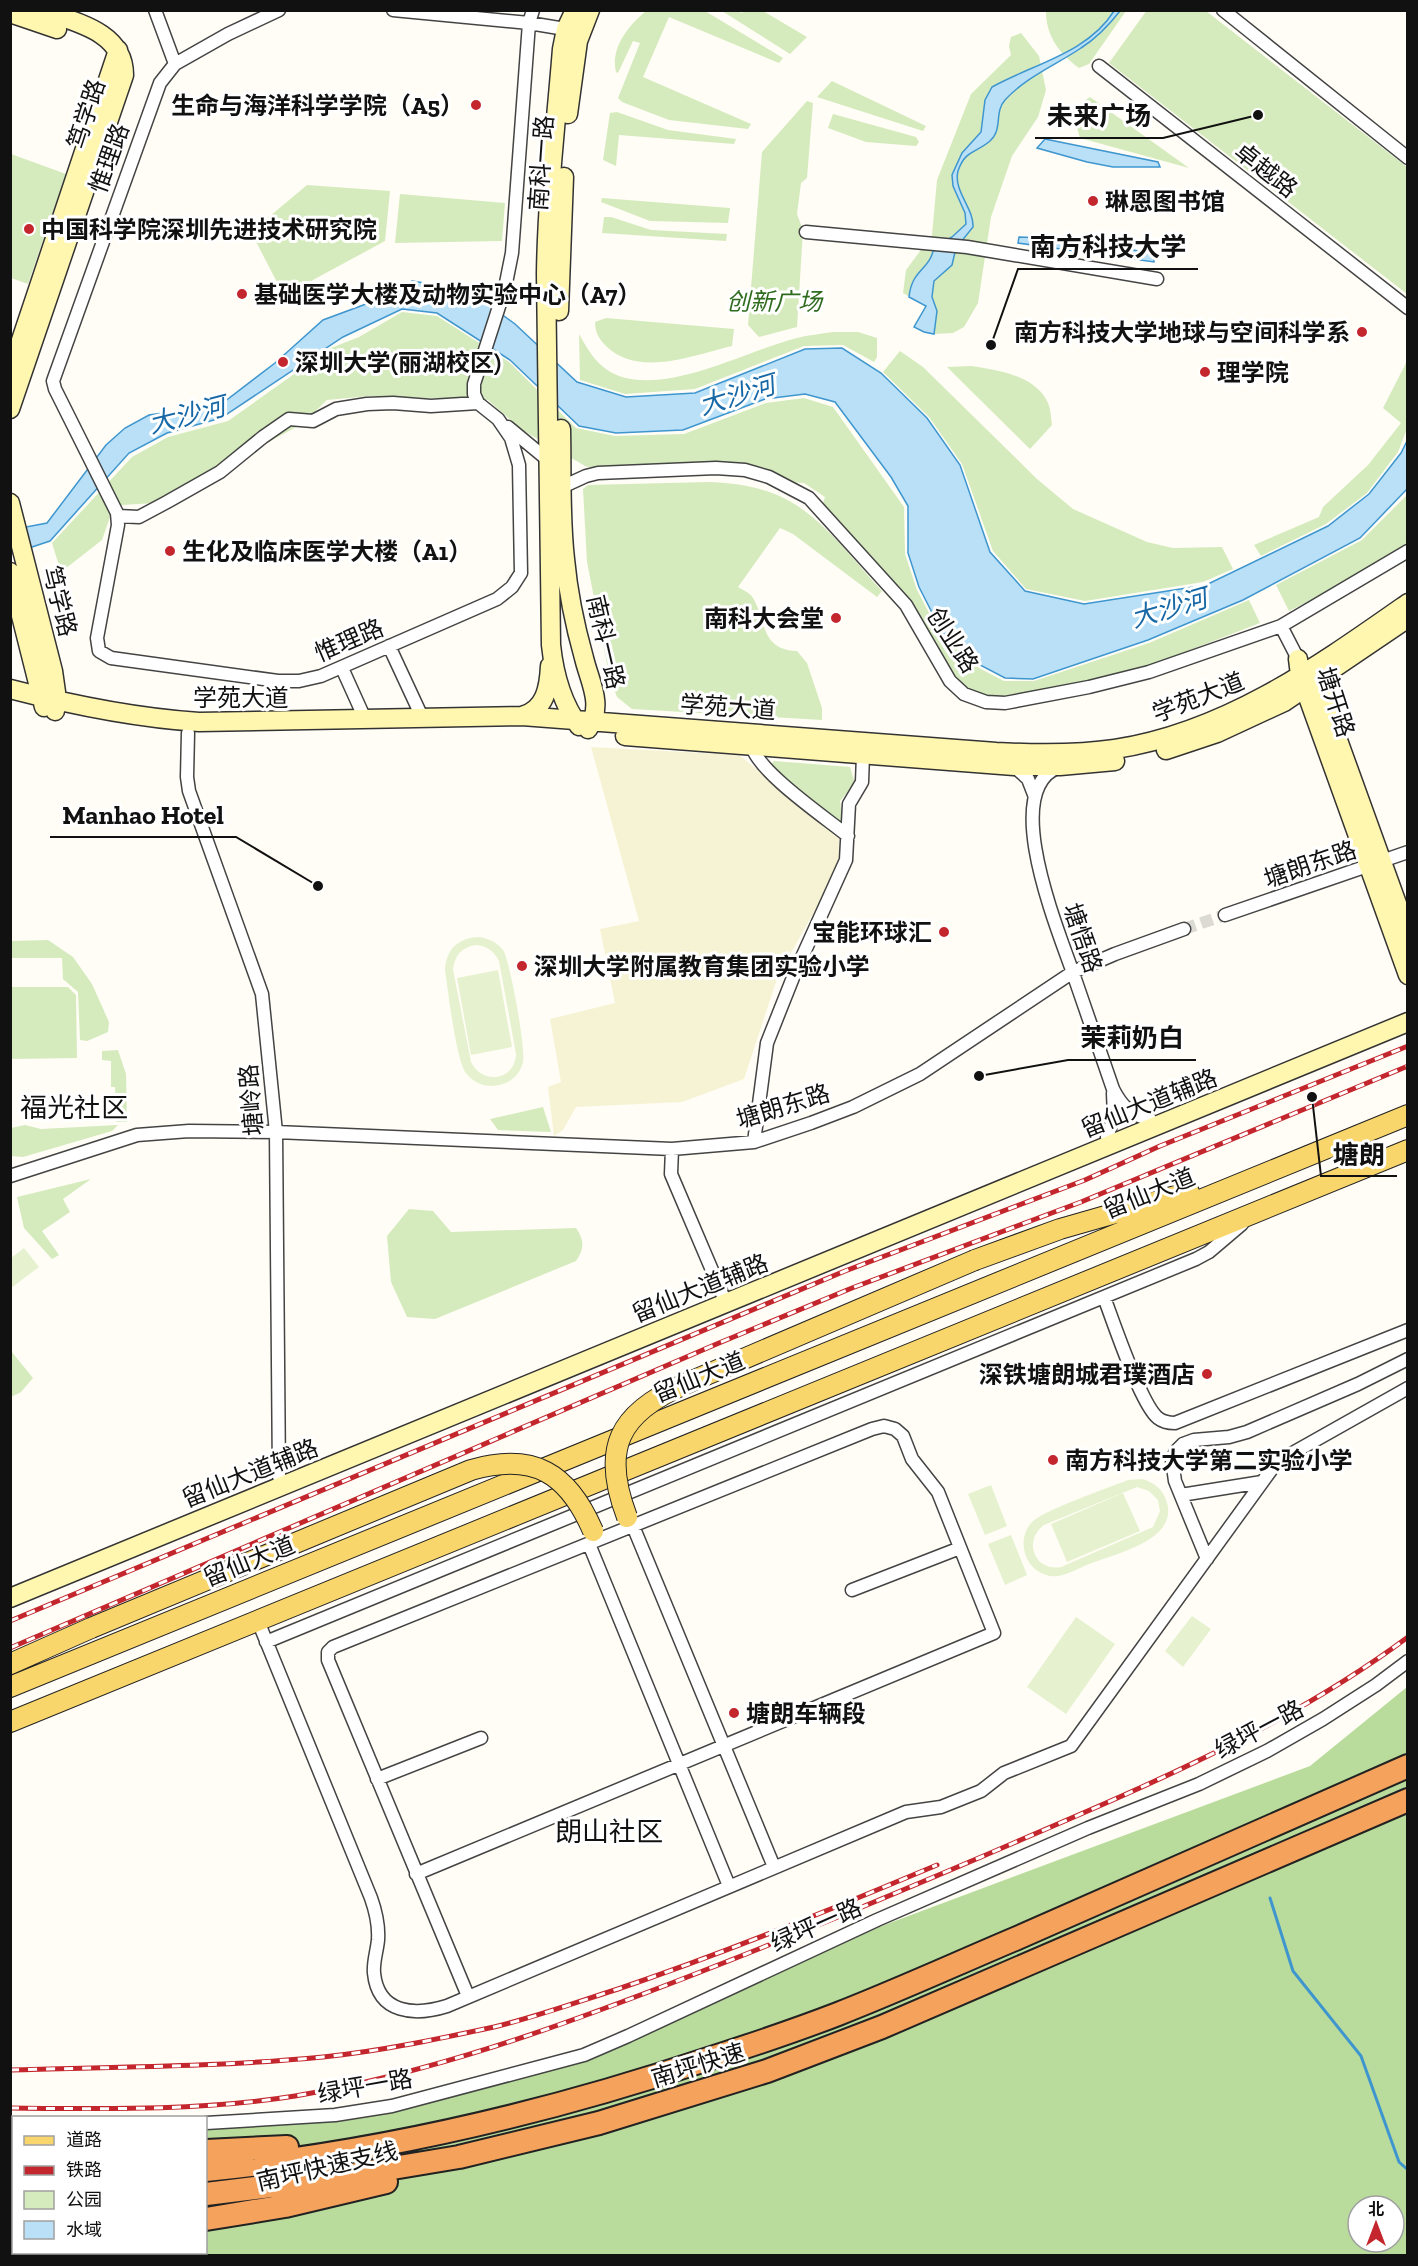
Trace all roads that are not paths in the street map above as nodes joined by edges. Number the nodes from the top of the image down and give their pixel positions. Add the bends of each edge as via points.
1 (41, 10) edge
2 (155, 10) edge
3 (279, 10) edge
4 (393, 10) edge
5 (533, 10) edge
6 (575, 10) edge
7 (590, 10) edge
8 (1223, 10) edge
9 (10, 14) edge
10 (529, 23) junction
11 (573, 30) junction
12 (118, 50) junction
13 (175, 63) junction
14 (1099, 66) dead end
15 (1407, 158) edge
16 (806, 232) dead end
17 (1157, 279) dead end
18 (1407, 308) edge
19 (10, 371) edge
20 (478, 403) junction
21 (10, 410) edge
22 (498, 419) junction
23 (553, 460) junction
24 (562, 487) junction
25 (12, 508) edge
26 (118, 514) junction
27 (1407, 551) edge
28 (18, 577) edge
29 (1407, 603) edge
30 (1407, 618) edge
31 (1281, 626) junction
32 (551, 635) junction
33 (389, 646) junction
34 (342, 668) junction
35 (1306, 674) junction
36 (10, 689) edge
37 (10, 701) edge
38 (49, 704) junction
39 (1272, 709) junction
40 (522, 716) junction
41 (422, 717) junction
42 (365, 719) junction
43 (1316, 721) junction
44 (584, 724) junction
45 (188, 733) junction
46 (752, 746) junction
47 (863, 755) junction
48 (1014, 766) junction
49 (1060, 766) junction
50 (1035, 796) junction
51 (848, 836) junction
52 (1407, 852) edge
53 (1375, 864) junction
54 (1225, 915) tunnel mouth
55 (1184, 929) tunnel mouth
56 (1407, 934) edge
57 (1073, 972) junction
58 (1407, 975) edge
59 (1407, 1014) edge
60 (1407, 1022) edge
61 (1113, 1089) junction
62 (1407, 1114) edge
63 (1150, 1119) junction
64 (276, 1132) junction
65 (1107, 1137) junction
66 (754, 1142) junction
67 (672, 1149) junction
68 (1407, 1150) edge
69 (1298, 1159) junction
70 (10, 1176) edge
71 (1254, 1213) junction
72 (1104, 1298) junction
73 (724, 1299) junction
74 (1407, 1330) edge
75 (1407, 1359) edge
76 (1407, 1388) edge
77 (279, 1477) junction
78 (1262, 1482) junction
79 (1181, 1495) junction
80 (630, 1523) junction
81 (593, 1538) junction
82 (960, 1548) junction
83 (1207, 1559) junction
84 (10, 1587) edge
85 (852, 1590) dead end
86 (10, 1598) edge
87 (258, 1621) junction
88 (266, 1642) junction
89 (1407, 1661) edge
90 (10, 1664) edge
91 (10, 1687) edge
92 (10, 1722) edge
93 (481, 1738) dead end
94 (724, 1746) junction
95 (679, 1765) junction
96 (1407, 1766) edge
97 (377, 1779) junction
98 (1407, 1800) edge
99 (774, 1867) junction
100 (416, 1874) junction
101 (729, 1886) junction
102 (468, 1996) junction
103 (207, 2123) edge
104 (417, 2136) junction
105 (207, 2151) edge
106 (459, 2157) junction
107 (207, 2170) edge
108 (207, 2194) edge
109 (207, 2219) edge

1 - 12 main road via 104,35
2 - 13 street
3 - 13 street
4 - 10 street
5 - 10 street
6 - 11 main road, 南科一路
7 - 11 main road, 南科一路
8 - 15 street
9 - 12 main road
10 - 11 street
10 - 20 street via 512,253 505,288 477,370 474,384
11 - 23 main road, 南科一路 via 561,221
11 - 23 main road, 南科一路 via 562,49 547,221
12 - 19 main road, 笃学路
12 - 21 main road, 笃学路 via 124,67 123,82
13 - 26 street, 惟理路 via 160,83 53,381
14 - 18 street, 卓越路
16 - 17 street via 962,246
20 - 22 street, 惟理路
20 - 26 street via 366,404 336,409 313,421 289,419 220,472 176,497 139,517
22 - 23 street
22 - 33 street, 惟理路 via 511,438 519,465 522,562 518,580 497,599
23 - 24 main road, 南科一路
23 - 32 main road, 南科一路
24 - 31 street, 创业路 via 598,473 716,468 745,470 786,485 809,498 906,605 950,681 964,694 986,702 1005,703 1149,672
24 - 44 main road, 南科一路 via 565,560 577,630 596,697 596,708
25 - 28 main road, 笃学路
26 - 34 street, 惟理路 via 97,638 99,651 111,658 278,681 299,681
27 - 31 street, 创业路
28 - 38 main road, 笃学路
29 - 35 main road, 学苑大道
30 - 35 main road, 学苑大道
31 - 35 street
32 - 40 main road via 546,693 538,708
32 - 44 main road, 南科一路 via 552,657 567,709
33 - 34 street, 惟理路
33 - 41 street
34 - 42 street
35 - 39 main road, 学苑大道
35 - 43 main road, 塘开路
35 - 44 main road, 学苑大道 via 1244,707 1179,733 1091,752 996,752
35 - 53 main road, 塘开路
36 - 38 main road, 学苑大道
37 - 38 main road, 学苑大道
38 - 42 main road, 学苑大道 via 199,722
38 - 45 main road, 学苑大道
39 - 43 main road via 1295,708
39 - 49 main road, 学苑大道 via 1167,750 1111,762
40 - 41 main road, 学苑大道
40 - 44 main road, 学苑大道
41 - 42 main road, 学苑大道
43 - 53 main road, 塘开路
44 - 45 main road, 学苑大道
44 - 46 main road, 学苑大道
45 - 64 street, 塘岭路 via 189,791 262,994
46 - 47 main road, 学苑大道
46 - 51 street via 765,769
47 - 48 main road, 学苑大道
47 - 51 street via 862,782 849,804
48 - 49 main road, 学苑大道
48 - 50 street via 1028,779
49 - 50 street via 1047,774
50 - 57 street, 塘悟路 via 1040,875
51 - 66 street via 846,860 766,1043
52 - 53 street, 塘朗东路
53 - 54 street, 塘朗东路
53 - 56 main road, 塘开路
53 - 58 main road, 塘开路
55 - 57 street, 塘朗东路
57 - 61 street, 塘悟路
57 - 66 street, 塘朗东路 via 920,1074 853,1107
59 - 63 main road, 留仙大道辅路
60 - 73 main road, 留仙大道辅路
61 - 63 street, 塘悟路 via 1130,1112
61 - 65 street, 塘悟路 via 1114,1117
62 - 69 main road, 留仙大道
63 - 65 main road, 留仙大道辅路
64 - 67 street, 塘朗东路
64 - 70 street, 塘朗东路 via 136,1135
64 - 77 street, 塘岭路
65 - 73 main road, 留仙大道辅路
66 - 67 street, 塘朗东路
67 - 73 street via 671,1174
68 - 71 main road
69 - 80 main road, bridge via 1060,1229 975,1260 648,1402 627,1424 616,1453 615,1480
69 - 91 main road, 留仙大道
71 - 72 street via 1209,1252
71 - 87 main road
72 - 74 street via 1145,1402 1158,1418 1175,1424
72 - 88 street
73 - 77 main road, 留仙大道辅路
73 - 86 main road, 留仙大道辅路
75 - 79 street via 1247,1432 1184,1444 1172,1460
76 - 78 street via 1282,1459
77 - 84 main road, 留仙大道辅路
78 - 79 street
78 - 83 street
79 - 83 street
80 - 81 street
80 - 82 street via 884,1426 903,1436 912,1459 938,1492
80 - 94 street
81 - 90 main road, bridge via 576,1497 549,1473 520,1463 487,1466
81 - 95 street
81 - 97 street via 327,1652
82 - 85 street
82 - 94 street via 994,1634
83 - 99 street via 1071,1746 1004,1773 981,1791 941,1807 906,1812
87 - 88 street
87 - 92 main road
88 - 102 street via 375,1911 378,1930 374,1972 382,1994 396,2007 414,2012
89 - 103 street, 绿坪一路 via 1323,1719 1199,1784 876,1920 584,2055 392,2106 334,2115
93 - 97 street
94 - 95 street
94 - 99 street
95 - 100 street
95 - 101 street
96 - 104 highway, 南坪快速 via 878,1998 774,2038 562,2104
97 - 100 street
98 - 106 highway, 南坪快速 via 882,2027 767,2071 599,2124
99 - 101 street
100 - 102 street
101 - 102 street
104 - 105 highway, 南坪快速支线
104 - 107 highway, 南坪快速 via 309,2157
106 - 108 highway, 南坪快速
106 - 109 highway, 南坪快速支线 via 343,2194

